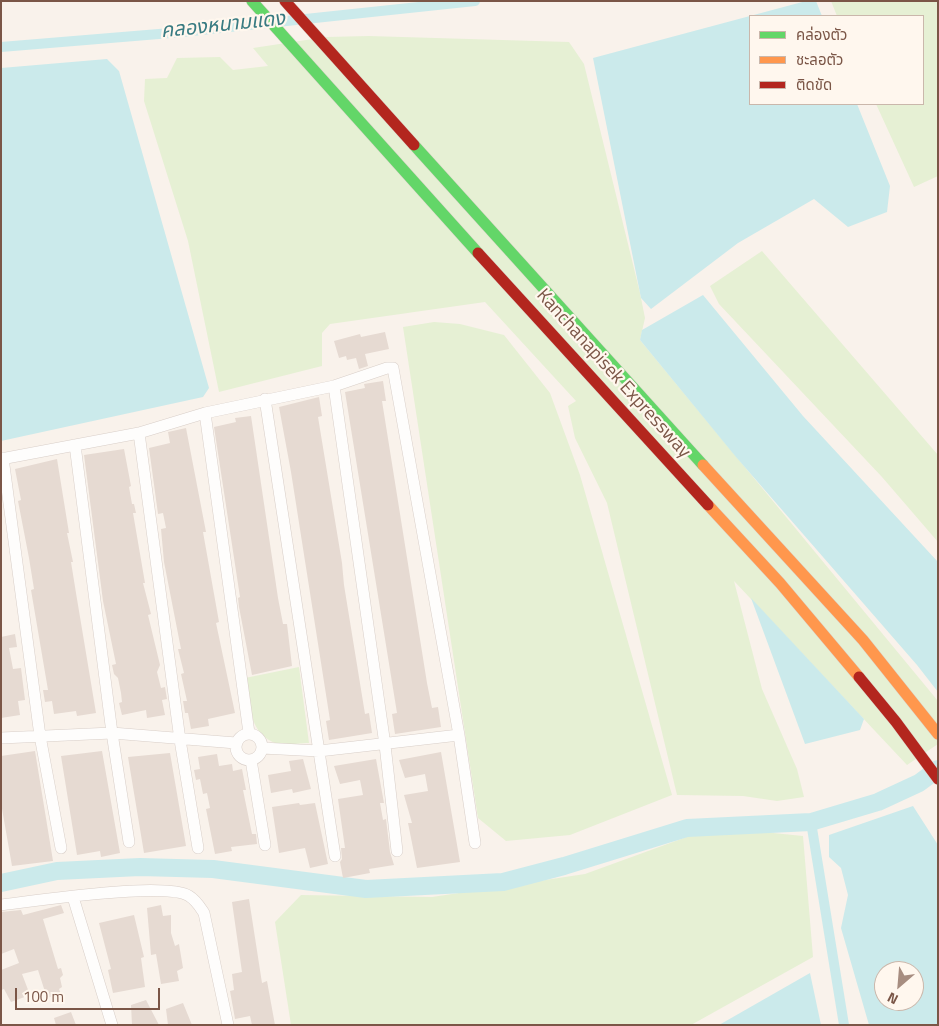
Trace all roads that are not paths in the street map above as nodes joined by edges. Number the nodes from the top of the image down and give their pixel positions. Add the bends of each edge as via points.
1 (252, 1) edge
2 (285, 1) edge
3 (334, 386) junction
4 (265, 399) junction
5 (205, 413) junction
6 (138, 433) junction
7 (75, 445) junction
8 (2, 458) edge
9 (112, 733) junction
10 (249, 733) junction
11 (459, 734) junction
12 (938, 734) edge
13 (40, 736) junction
14 (1, 738) edge
15 (180, 740) junction
16 (236, 743) junction
17 (385, 744) junction
18 (262, 748) junction
19 (318, 751) junction
20 (251, 760) junction
21 (938, 779) edge
22 (130, 842) dead end
23 (475, 843) dead end
24 (265, 845) dead end
25 (61, 848) dead end
26 (198, 848) dead end
27 (397, 852) dead end
28 (335, 856) dead end
29 (73, 897) junction
30 (1, 905) edge
31 (112, 1025) edge
32 (228, 1025) edge

1 - 21 highway, Kanchanapisek Expressway via 622,413 780,583 896,722
2 - 12 highway, Kanchanapisek Expressway via 800,569 875,654
3 - 4 street
3 - 11 street via 387,368 394,370
3 - 17 street
4 - 5 street
4 - 19 street
5 - 6 street
5 - 10 street
6 - 7 street
6 - 15 street
7 - 8 street
7 - 9 street
8 - 13 street
9 - 13 street
9 - 15 street
9 - 22 street
10 - 16 street
10 - 18 street via 257,736
11 - 17 street
11 - 23 street
13 - 14 street
13 - 25 street
15 - 16 street
15 - 26 street
16 - 20 street via 239,756
17 - 19 street
17 - 27 street
18 - 19 street
18 - 20 street via 259,756
19 - 28 street
20 - 24 street
29 - 30 street
29 - 31 street
29 - 32 street via 120,892 173,892 188,895 198,903 204,913

